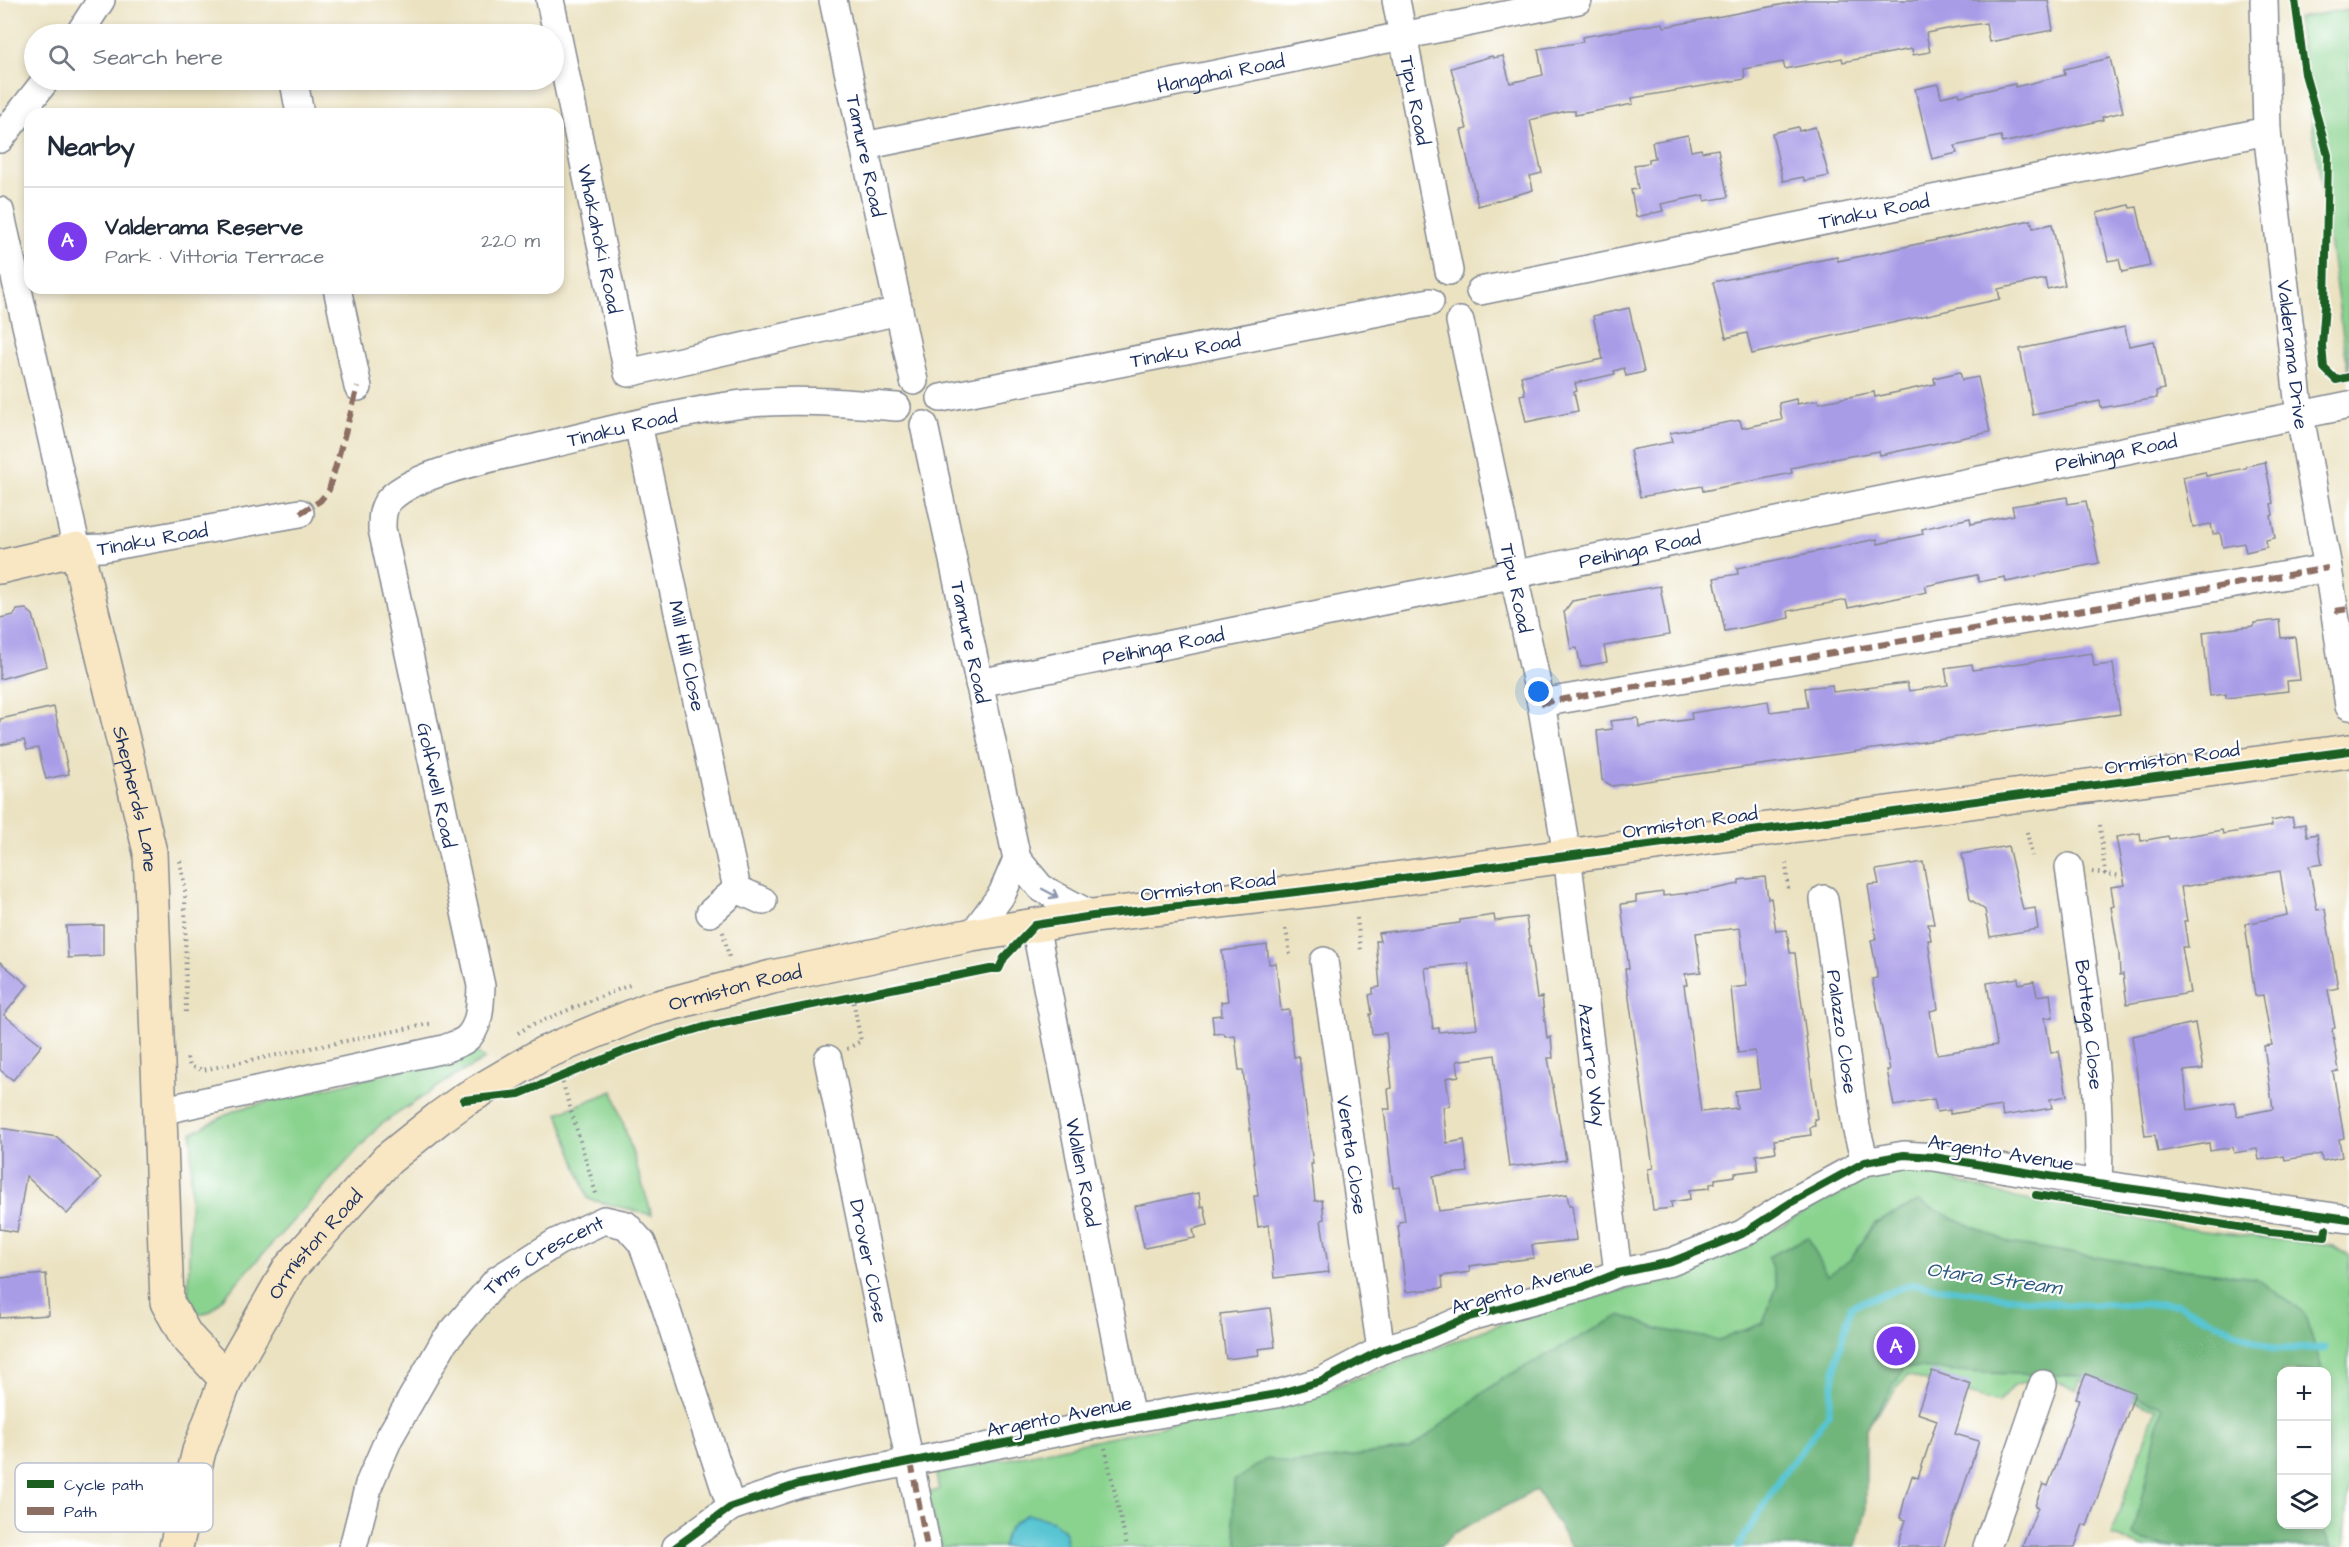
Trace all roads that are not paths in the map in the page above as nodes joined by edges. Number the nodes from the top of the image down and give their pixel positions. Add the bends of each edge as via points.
1 (101, 0) edge
2 (550, 0) edge
3 (833, 0) edge
4 (1396, 0) edge
5 (1578, 0) edge
6 (2264, 0) edge
7 (85, 24) edge
8 (555, 24) edge
9 (1403, 35) junction
10 (564, 67) edge
11 (37, 90) edge
12 (296, 90) edge
13 (299, 108) edge
14 (2267, 131) junction
15 (0, 139) edge
16 (864, 146) junction
17 (0, 211) edge
18 (1449, 271) junction
19 (1480, 291) junction
20 (338, 294) edge
21 (1430, 302) junction
22 (900, 311) junction
23 (1460, 321) junction
24 (915, 381) junction
25 (358, 387) dead end
26 (941, 398) junction
27 (2349, 405) edge
28 (897, 407) junction
29 (2300, 416) junction
30 (638, 424) junction
31 (924, 425) junction
32 (300, 513) dead end
33 (382, 529) joint
34 (77, 549) junction
35 (0, 567) edge
36 (2328, 568) junction
37 (1512, 574) junction
38 (2342, 610) edge
39 (979, 683) junction
40 (1541, 704) junction
41 (2349, 706) edge
42 (2349, 751) edge
43 (1567, 855) junction
44 (1017, 859) junction
45 (2069, 867) dead end
46 (736, 889) junction
47 (1824, 899) dead end
48 (763, 901) dead end
49 (710, 913) dead end
50 (1093, 916) junction
51 (1035, 925) junction
52 (972, 935) junction
53 (1324, 961) dead end
54 (828, 1059) road end
55 (160, 1111) junction
56 (1865, 1162) junction
57 (2098, 1184) junction
58 (2349, 1219) edge
59 (1618, 1274) junction
60 (1381, 1350) junction
61 (226, 1379) junction
62 (2043, 1384) dead end
63 (1131, 1419) junction
64 (911, 1462) junction
65 (196, 1463) edge
66 (731, 1508) junction
67 (180, 1532) edge
68 (176, 1547) edge
69 (353, 1547) edge
70 (676, 1547) edge
71 (927, 1547) edge
72 (1987, 1547) edge

1 - 7 street
2 - 8 street, Whakahoki Road
3 - 16 street, Tamure Road
4 - 9 street, Tipu Road
5 - 9 street, Hangahai Road
6 - 14 street, Valderama Drive
9 - 16 street, Hangahai Road
9 - 18 street, Tipu Road
10 - 22 street, Whakahoki Road via 628,373
11 - 15 street
12 - 13 street
14 - 19 street, Tinaku Road
14 - 29 street, Valderama Drive
16 - 22 street, Tamure Road
17 - 34 street, Shepherds Lane
18 - 19 street via 1465,273 1478,283
18 - 21 street via 1431,286
19 - 23 street via 1474,314
20 - 25 street
21 - 23 street via 1444,320
21 - 26 street, Tinaku Road
22 - 24 street, Tamure Road
23 - 37 street, Tipu Road
24 - 26 street via 928,382
24 - 28 street via 903,388
26 - 31 street via 940,412
27 - 29 street, Peihinga Road
28 - 30 street, Tinaku Road via 819,402 744,404
28 - 31 street via 904,419
29 - 36 street, Valderama Drive
29 - 37 street, Peihinga Road
30 - 33 street, Tinaku Road via 467,464 425,478 388,500 382,514
30 - 46 street, Mill Hill Close
31 - 39 street, Tamure Road
32 - 34 street, Tinaku Road
33 - 55 street, Golfwell Road via 481,986 475,1026 466,1039 444,1049
34 - 35 main road
34 - 55 main road, Shepherds Lane via 150,852
36 - 38 street, Valderama Drive
36 - 40 street
37 - 39 street, Peihinga Road
37 - 40 street, Tipu Road
38 - 41 street, Valderama Drive
39 - 44 street, Tamure Road
40 - 43 street, Tipu Road
42 - 43 main road, Ormiston Road
43 - 50 main road, Ormiston Road
43 - 59 street, Azzurro Way
44 -> 50 street, Tamure Road via 1041,888
44 - 52 street via 1002,894
45 - 57 street, Bottega Close via 2098,1096
46 - 48 street
46 - 49 street
47 - 56 street, Palazzo Close via 1856,1127
50 - 51 main road, Ormiston Road
51 - 52 main road, Ormiston Road
51 - 63 street, Wallen Road
52 - 61 main road, Ormiston Road via 772,977 647,1010 544,1053 500,1079 438,1118 388,1159 289,1269
53 - 60 street, Veneta Close
54 - 64 street, Drover Close
55 - 61 main road, Shepherds Lane via 167,1302 186,1336
56 - 57 street, Argento Avenue via 1904,1155 1934,1157
56 - 59 street, Argento Avenue via 1742,1234 1671,1262
57 - 58 street, Argento Avenue
59 - 60 street, Argento Avenue via 1469,1317
60 - 63 street, Argento Avenue via 1323,1381 1276,1395
61 - 65 main road, Ormiston Road
62 - 72 street
63 - 64 street, Argento Avenue
64 - 66 street, Argento Avenue via 799,1484
64 - 71 street, Drover Close
66 - 69 street, Tims Crescent via 642,1243 626,1225 604,1220 557,1242 497,1280 444,1342 389,1438 369,1484
66 - 70 street, Argento Avenue
67 - 68 main road, Ormiston Road

